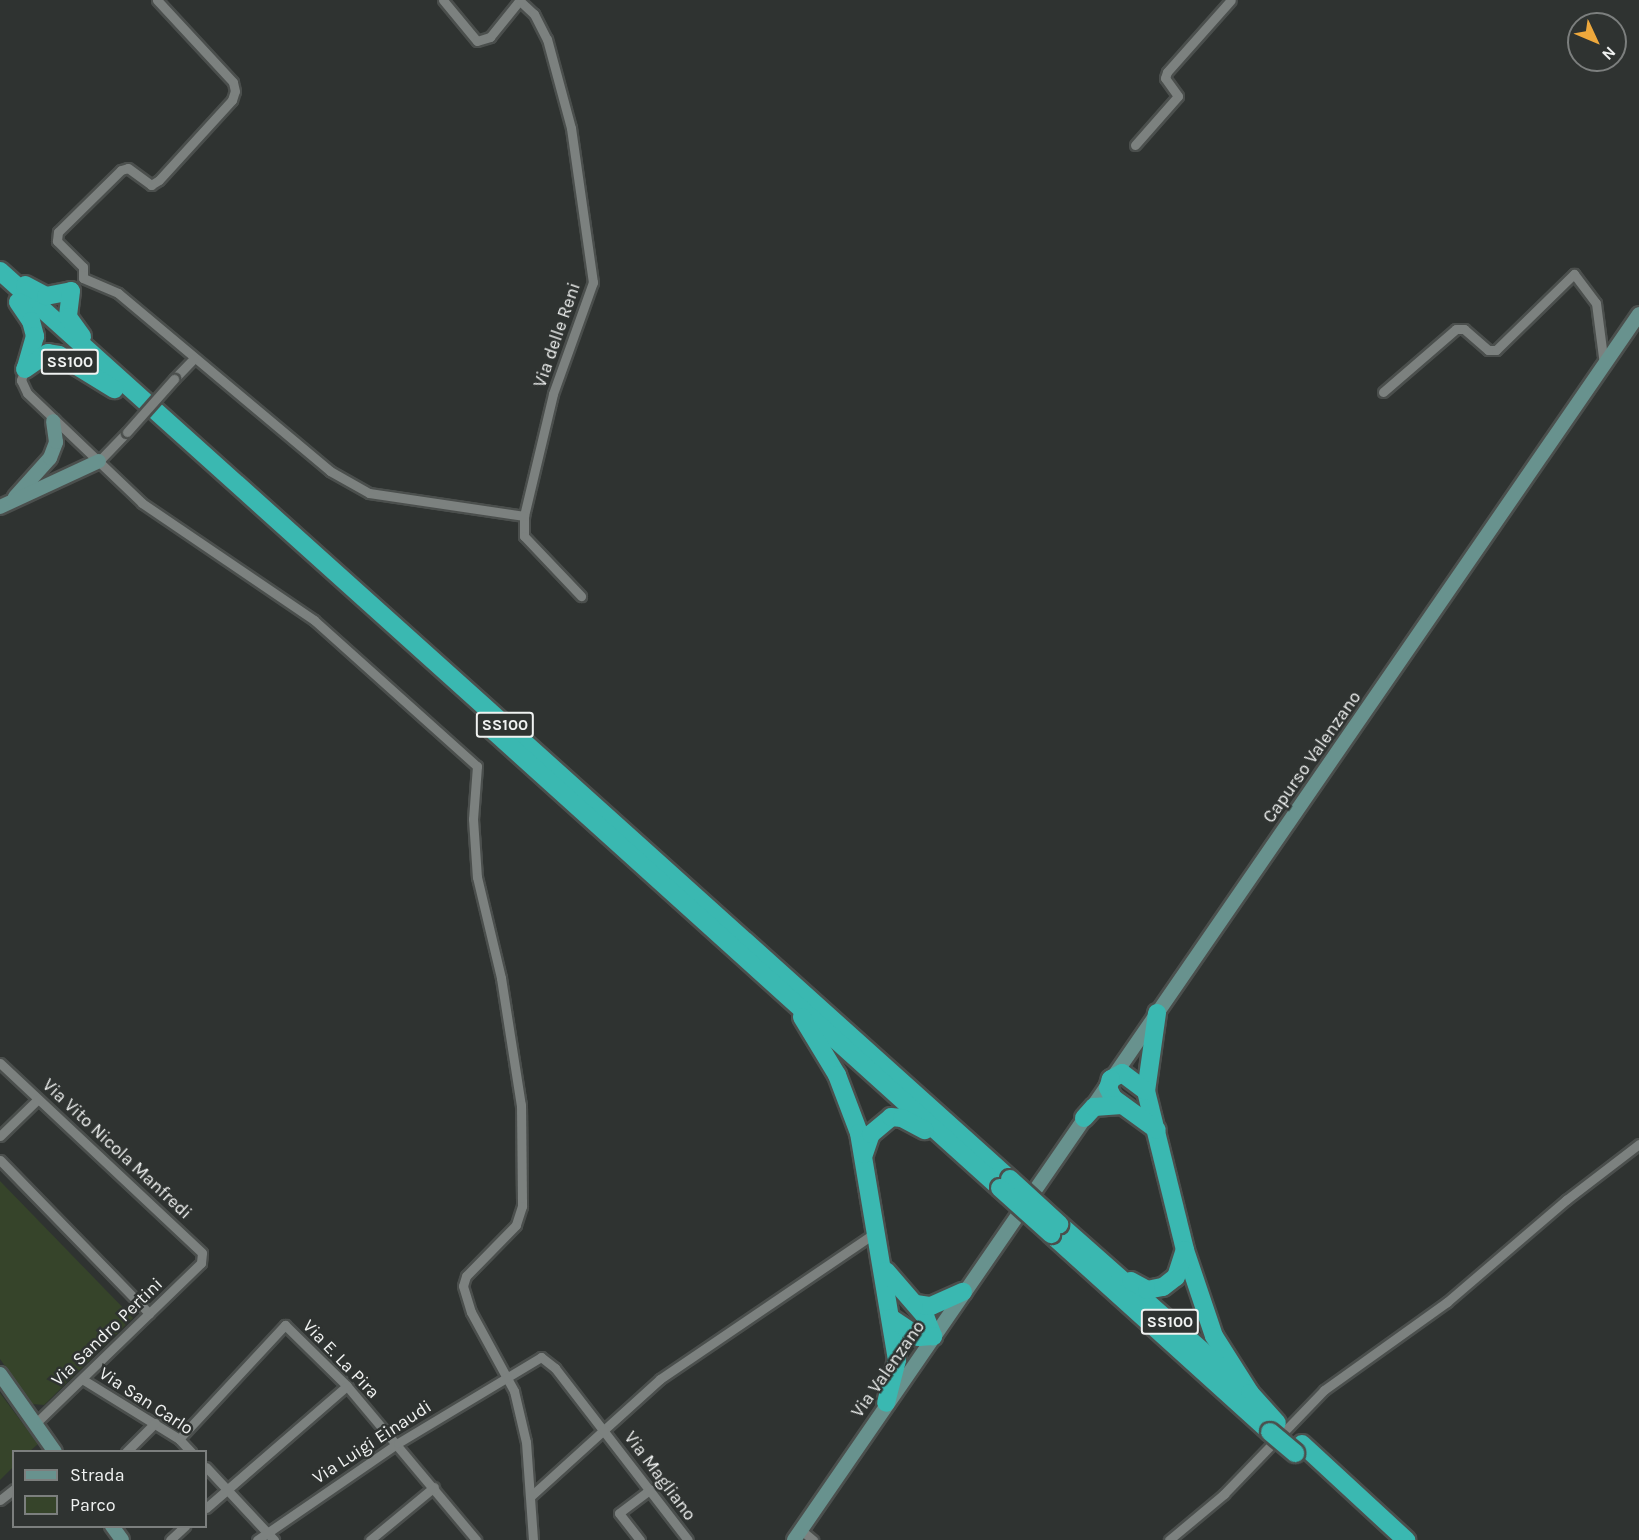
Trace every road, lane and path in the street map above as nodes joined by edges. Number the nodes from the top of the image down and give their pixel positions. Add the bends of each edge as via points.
1 (157, 0) edge
2 (443, 0) edge
3 (1231, 0) edge
4 (520, 1) edge
5 (1135, 145) dead end
6 (1, 276) edge
7 (77, 285) junction
8 (18, 302) junction
9 (1639, 314) edge
10 (193, 359) junction
11 (105, 365) junction
12 (1604, 365) junction
13 (25, 369) junction
14 (114, 389) junction
15 (1383, 392) dead end
16 (53, 421) junction
17 (99, 461) junction
18 (5, 504) edge
19 (525, 516) junction
20 (581, 596) dead end
21 (789, 997) junction
22 (1157, 1013) junction
23 (0, 1064) edge
24 (1111, 1079) junction
25 (1146, 1091) junction
26 (38, 1099) junction
27 (1122, 1105) junction
28 (1084, 1118) junction
29 (1157, 1130) junction
30 (0, 1136) edge
31 (1639, 1144) edge
32 (864, 1154) junction
33 (0, 1160) edge
34 (977, 1167) junction
35 (1005, 1183) junction
36 (1014, 1220) joint
37 (878, 1231) junction
38 (1060, 1231) junction
39 (1185, 1250) junction
40 (201, 1263) joint
41 (885, 1269) junction
42 (963, 1292) junction
43 (916, 1304) junction
44 (149, 1313) junction
45 (891, 1318) junction
46 (933, 1336) junction
47 (0, 1374) edge
48 (508, 1377) junction
49 (82, 1379) junction
50 (347, 1386) junction
51 (1250, 1393) junction
52 (886, 1403) junction
53 (155, 1423) junction
54 (35, 1424) junction
55 (1274, 1427) junction
56 (606, 1432) junction
57 (179, 1439) junction
58 (398, 1443) junction
59 (1298, 1448) junction
60 (54, 1450) edge
61 (128, 1450) edge
62 (189, 1450) edge
63 (207, 1468) edge
64 (434, 1487) junction
65 (227, 1489) junction
66 (650, 1490) junction
67 (12, 1491) edge
68 (531, 1496) junction
69 (0, 1500) edge
70 (207, 1507) edge
71 (113, 1528) edge
72 (184, 1528) edge
73 (267, 1532) junction
74 (798, 1535) edge
75 (122, 1540) edge
76 (170, 1540) edge
77 (257, 1540) edge
78 (274, 1540) edge
79 (370, 1540) edge
80 (476, 1540) edge
81 (533, 1540) edge
82 (640, 1540) edge
83 (688, 1540) edge
84 (813, 1540) edge
85 (1169, 1540) edge
86 (1390, 1540) edge
87 (1406, 1540) edge

1 - 7 street via 232,82 235,91 232,100 159,180 151,185 128,168 121,171 58,232 57,241 83,267
2 - 4 street via 477,41 490,37
3 - 5 street via 1167,72 1166,78 1178,96
4 - 19 street, Via delle Reni via 534,14 547,39 570,128 593,282 554,394
6 - 7 highway via 46,296
6 - 8 highway, SS100
6 - 11 highway, SS100
7 - 10 street via 118,293
7 - 11 highway, SS100 via 68,317 102,356
8 - 13 highway, SS100 via 31,321 35,336
8 - 14 highway, SS100
9 - 12 street, Capurso Valenzano
10 - 17 street, bridge
10 - 19 street via 330,471 369,493
11 - 35 highway, SS100
12 - 15 street via 1596,303 1574,274 1496,350 1488,350 1464,329 1456,329
12 - 22 street, Capurso Valenzano
13 - 14 highway, SS100 via 48,353 59,355
13 - 16 street via 21,380 27,393
14 - 21 highway, SS100
16 - 17 street
16 - 18 street via 56,442 50,458
17 - 18 street
17 - 48 street via 142,503 314,620 477,766 473,819 477,877 501,978 521,1105 522,1206 516,1225 466,1276 463,1286 471,1312
19 - 20 street, Via delle Reni via 524,536
21 - 32 highway, SS100 via 837,1075 853,1111
21 - 34 highway, SS100
22 - 24 street, Capurso Valenzano
22 - 25 highway, SS100
23 - 26 street, Via Vito Nicola Manfredi
24 - 25 highway via 1122,1073
24 - 27 highway via 1108,1088
24 - 28 street, Capurso Valenzano
25 - 29 highway, SS100
26 - 30 street
26 - 40 street, Via Vito Nicola Manfredi via 195,1243 202,1253
27 - 28 highway via 1094,1107
27 - 29 highway
28 - 36 street, Capurso Valenzano
29 - 39 highway, SS100
31 - 85 street via 1566,1200 1447,1302 1324,1390 1224,1494
32 - 34 highway via 871,1134 880,1124 891,1117 903,1118
32 - 37 highway, SS100
33 - 44 street
34 - 35 highway, SS100
35 - 38 highway, SS100, bridge
36 - 42 street, Via Valenzano
37 - 41 highway, SS100
37 - 56 street via 660,1378
38 - 39 highway, SS100 via 1147,1290 1163,1287 1176,1277
38 - 51 highway, SS100
38 - 55 highway, SS100
39 - 51 highway, SS100 via 1214,1336
40 - 44 street, Via Sandro Pertini
41 - 43 highway, SS100 via 904,1296
41 - 45 highway, SS100
42 - 43 highway via 937,1304
42 - 46 street, Via Valenzano
43 - 46 highway, SS100
44 - 49 street, Via Sandro Pertini
45 - 46 highway via 919,1337
45 - 52 highway, SS100 via 897,1360
46 - 52 street, Via Valenzano
47 - 54 street
48 - 56 street, Via Luigi Einaudi via 544,1357
48 - 58 street, Via Luigi Einaudi
48 - 68 street via 525,1442
49 - 53 street, Via San Carlo
49 - 54 street, Via Sandro Pertini
50 - 57 street, Via E. La Pira via 285,1325
50 - 58 street, Via E. La Pira
50 - 65 street
51 - 55 highway, SS100
52 - 74 street, Via Valenzano
53 - 57 street, Via San Carlo
53 - 61 street
54 - 60 street
55 - 59 highway, SS100
56 - 66 street, Via Magliano
56 - 68 street
57 - 62 street, Via San Carlo
58 - 64 street, Via E. La Pira
58 - 73 street, Via Luigi Einaudi
59 - 86 highway, SS100
59 - 87 highway, SS100
63 - 65 street
64 - 79 street
64 - 80 street, Via E. La Pira
65 - 70 street
65 - 73 street
66 - 82 street via 619,1513
66 - 83 street, Via Magliano
67 - 69 street
68 - 81 street
71 - 75 street
72 - 76 street
73 - 77 street, Via Luigi Einaudi
73 - 78 street
74 - 84 street

